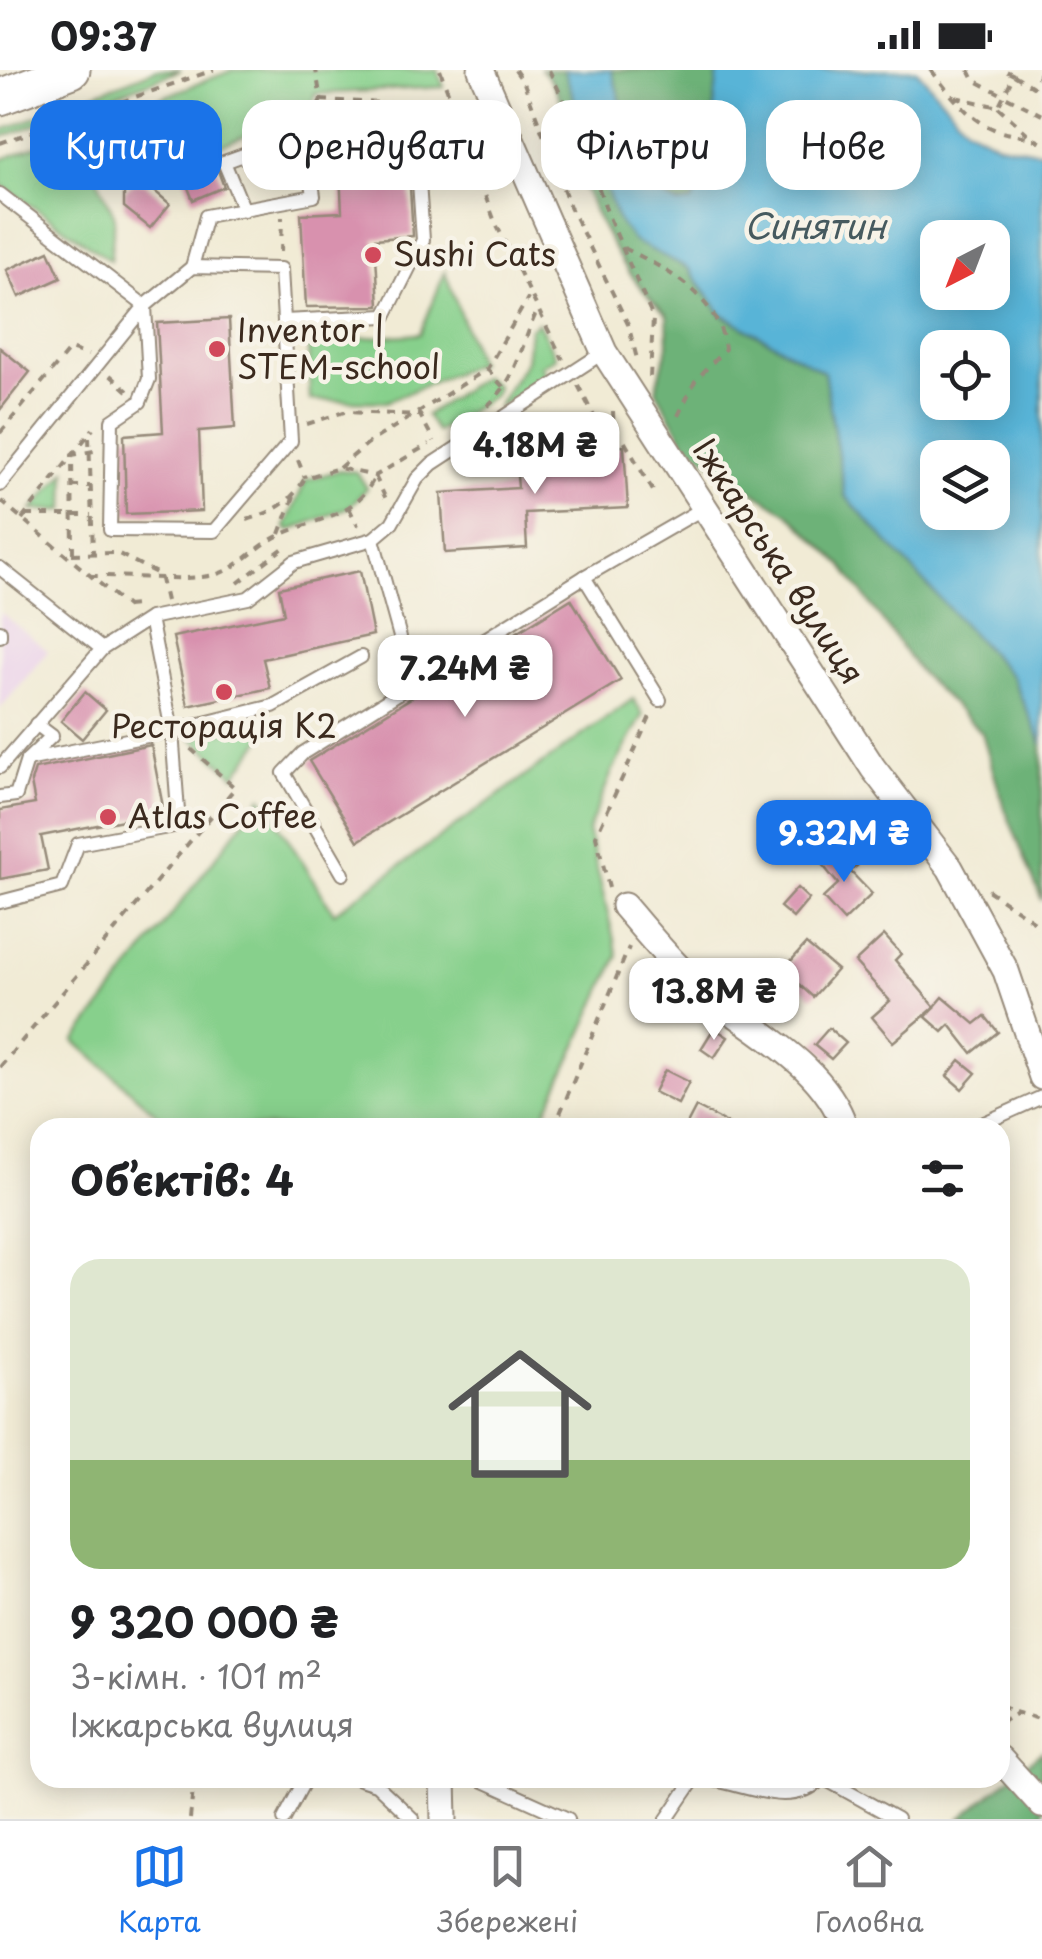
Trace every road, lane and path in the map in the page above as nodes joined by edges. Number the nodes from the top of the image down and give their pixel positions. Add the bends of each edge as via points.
1 (72, 70) edge
2 (214, 70) edge
3 (316, 70) edge
4 (440, 70) edge
5 (481, 70) edge
6 (515, 70) edge
7 (549, 70) edge
8 (931, 70) edge
9 (969, 70) edge
10 (1004, 70) edge
11 (1033, 70) edge
12 (1041, 74) edge
13 (1014, 75) junction
14 (1004, 94) junction
15 (952, 96) junction
16 (0, 97) edge
17 (321, 100) edge
18 (451, 100) edge
19 (492, 100) edge
20 (998, 107) junction
21 (1042, 114) edge
22 (1029, 136) junction
23 (1042, 143) edge
24 (0, 144) edge
25 (242, 156) edge
26 (521, 166) edge
27 (313, 190) edge
28 (419, 190) edge
29 (482, 190) edge
30 (0, 194) edge
31 (283, 202) junction
32 (244, 210) junction
33 (624, 248) junction
34 (192, 267) junction
35 (281, 269) junction
36 (529, 296) junction
37 (145, 306) junction
38 (537, 312) junction
39 (284, 321) junction
40 (512, 326) junction
41 (526, 332) junction
42 (604, 352) junction
43 (487, 369) junction
44 (572, 376) junction
45 (134, 379) dead end
46 (639, 386) junction
47 (126, 390) dead end
48 (506, 390) junction
49 (420, 414) junction
50 (664, 414) dead end
51 (476, 416) dead end
52 (101, 420) dead end
53 (291, 429) junction
54 (448, 432) dead end
55 (88, 434) junction
56 (434, 441) junction
57 (108, 450) junction
58 (89, 451) junction
59 (72, 455) junction
60 (340, 468) junction
61 (375, 476) junction
62 (0, 485) edge
63 (71, 486) junction
64 (90, 486) junction
65 (109, 486) junction
66 (294, 496) junction
67 (656, 496) dead end
68 (0, 500) edge
69 (387, 502) dead end
70 (349, 508) junction
71 (702, 510) junction
72 (71, 515) junction
73 (91, 515) junction
74 (109, 516) junction
75 (24, 517) junction
76 (358, 526) dead end
77 (214, 530) junction
78 (280, 535) junction
79 (373, 539) junction
80 (92, 552) junction
81 (70, 556) junction
82 (0, 568) edge
83 (160, 574) junction
84 (90, 576) junction
85 (584, 576) junction
86 (166, 600) dead end
87 (150, 618) junction
88 (400, 637) dead end
89 (102, 650) junction
90 (361, 657) dead end
91 (660, 700) joint
92 (36, 724) junction
93 (172, 731) junction
94 (28, 760) junction
95 (0, 767) edge
96 (0, 797) edge
97 (950, 868) junction
98 (343, 874) dead end
99 (0, 902) edge
100 (624, 906) junction
101 (1042, 927) edge
102 (0, 1067) edge
103 (1042, 1077) edge
104 (1042, 1098) edge
105 (558, 1118) edge
106 (842, 1118) edge
107 (996, 1118) edge
108 (1010, 1710) edge
109 (1018, 1713) junction
110 (1010, 1717) edge
111 (1042, 1720) edge
112 (1010, 1769) edge
113 (193, 1788) edge
114 (301, 1788) edge
115 (380, 1788) edge
116 (442, 1788) edge
117 (499, 1788) edge
118 (690, 1788) edge
119 (746, 1788) edge
120 (814, 1788) edge
121 (841, 1788) edge
122 (1042, 1805) edge
123 (190, 1819) edge
124 (284, 1819) edge
125 (413, 1819) edge
126 (444, 1819) edge
127 (568, 1819) edge
128 (667, 1819) edge
129 (897, 1819) edge

1 - 16 main road
2 - 24 path
3 - 17 path
4 - 18 path
5 - 19 street, Іжкарська вулиця
6 - 46 path via 637,349
7 - 33 path
8 - 15 path
9 - 14 path via 974,80
10 - 13 path
11 - 12 path
12 - 13 path via 1033,87
13 - 14 path
14 - 20 path
14 - 21 path
15 - 20 path
15 - 22 path via 998,131
20 - 22 path
22 - 23 path
25 - 32 lane via 224,162
26 - 42 street, Іжкарська вулиця
27 - 31 lane via 314,196
28 - 39 lane via 422,240 386,316
29 - 36 path
30 - 37 lane
31 - 32 lane
31 - 35 path
32 - 34 lane via 206,216
33 - 46 path via 653,318 648,370
33 - 50 path via 690,287 723,328 725,349 689,391 673,428
34 - 35 lane
34 - 37 lane
35 - 39 lane
36 - 38 path
36 - 40 path
37 - 57 lane via 149,379 140,402 112,421
37 - 62 lane
38 - 41 path
38 - 44 path
39 - 53 lane
40 - 41 path
40 - 43 path
41 - 48 path
42 - 44 lane
42 - 46 street, Іжкарська вулиця
43 - 48 path
43 - 49 path
44 - 67 path via 604,436 623,439
44 - 79 lane via 432,464 392,523
45 - 47 path
46 - 71 street, Іжкарська вулиця
48 - 51 path
49 - 53 path via 344,412
49 - 56 path
49 - 60 path
52 - 55 path
53 - 77 lane via 292,442
54 - 56 path
55 - 58 path
55 - 59 path
56 - 61 path
57 - 58 path
57 - 65 lane
58 - 59 path
58 - 64 path
59 - 63 path
59 - 75 path
60 - 61 path
60 - 66 path via 305,478
61 - 69 path
61 - 70 path
63 - 64 path
63 - 72 path
64 - 65 path
64 - 73 path
65 - 74 lane
66 - 77 path via 271,513
66 - 78 path
68 - 75 path
70 - 76 path
70 - 78 path
71 - 85 lane
71 - 97 street, Іжкарська вулиця via 874,768
72 - 73 path
72 - 75 path
72 - 81 path
73 - 74 path
73 - 80 path
74 - 77 lane via 110,530
75 - 81 path
78 - 83 path via 210,576
79 - 87 lane via 294,562 248,598
79 - 88 lane
80 - 81 path
80 - 83 path via 117,553
81 - 84 path
82 - 89 lane
83 - 84 path
83 - 86 path
84 - 87 path
85 - 91 lane
85 - 98 lane via 302,752 284,772
87 - 89 lane
87 - 93 lane
89 - 92 lane
90 - 93 lane via 273,706
91 - 100 path via 596,836 605,883
92 - 94 lane via 52,736
92 - 95 lane
93 - 94 lane
93 - 99 lane via 178,824 78,844 62,886
93 - 102 path via 235,788
94 - 96 lane via 16,796
97 - 101 path
97 - 103 street, Іжкарська вулиця via 1006,970
100 - 105 path via 629,950
100 - 106 street via 686,976 808,1072
104 - 107 lane
108 - 109 path
109 - 110 path
109 - 111 path
112 - 122 street
113 - 123 path
114 - 124 lane
115 - 125 lane
116 - 126 street
117 - 127 lane
118 - 128 lane
119 - 120 lane via 791,1797
121 - 129 lane

